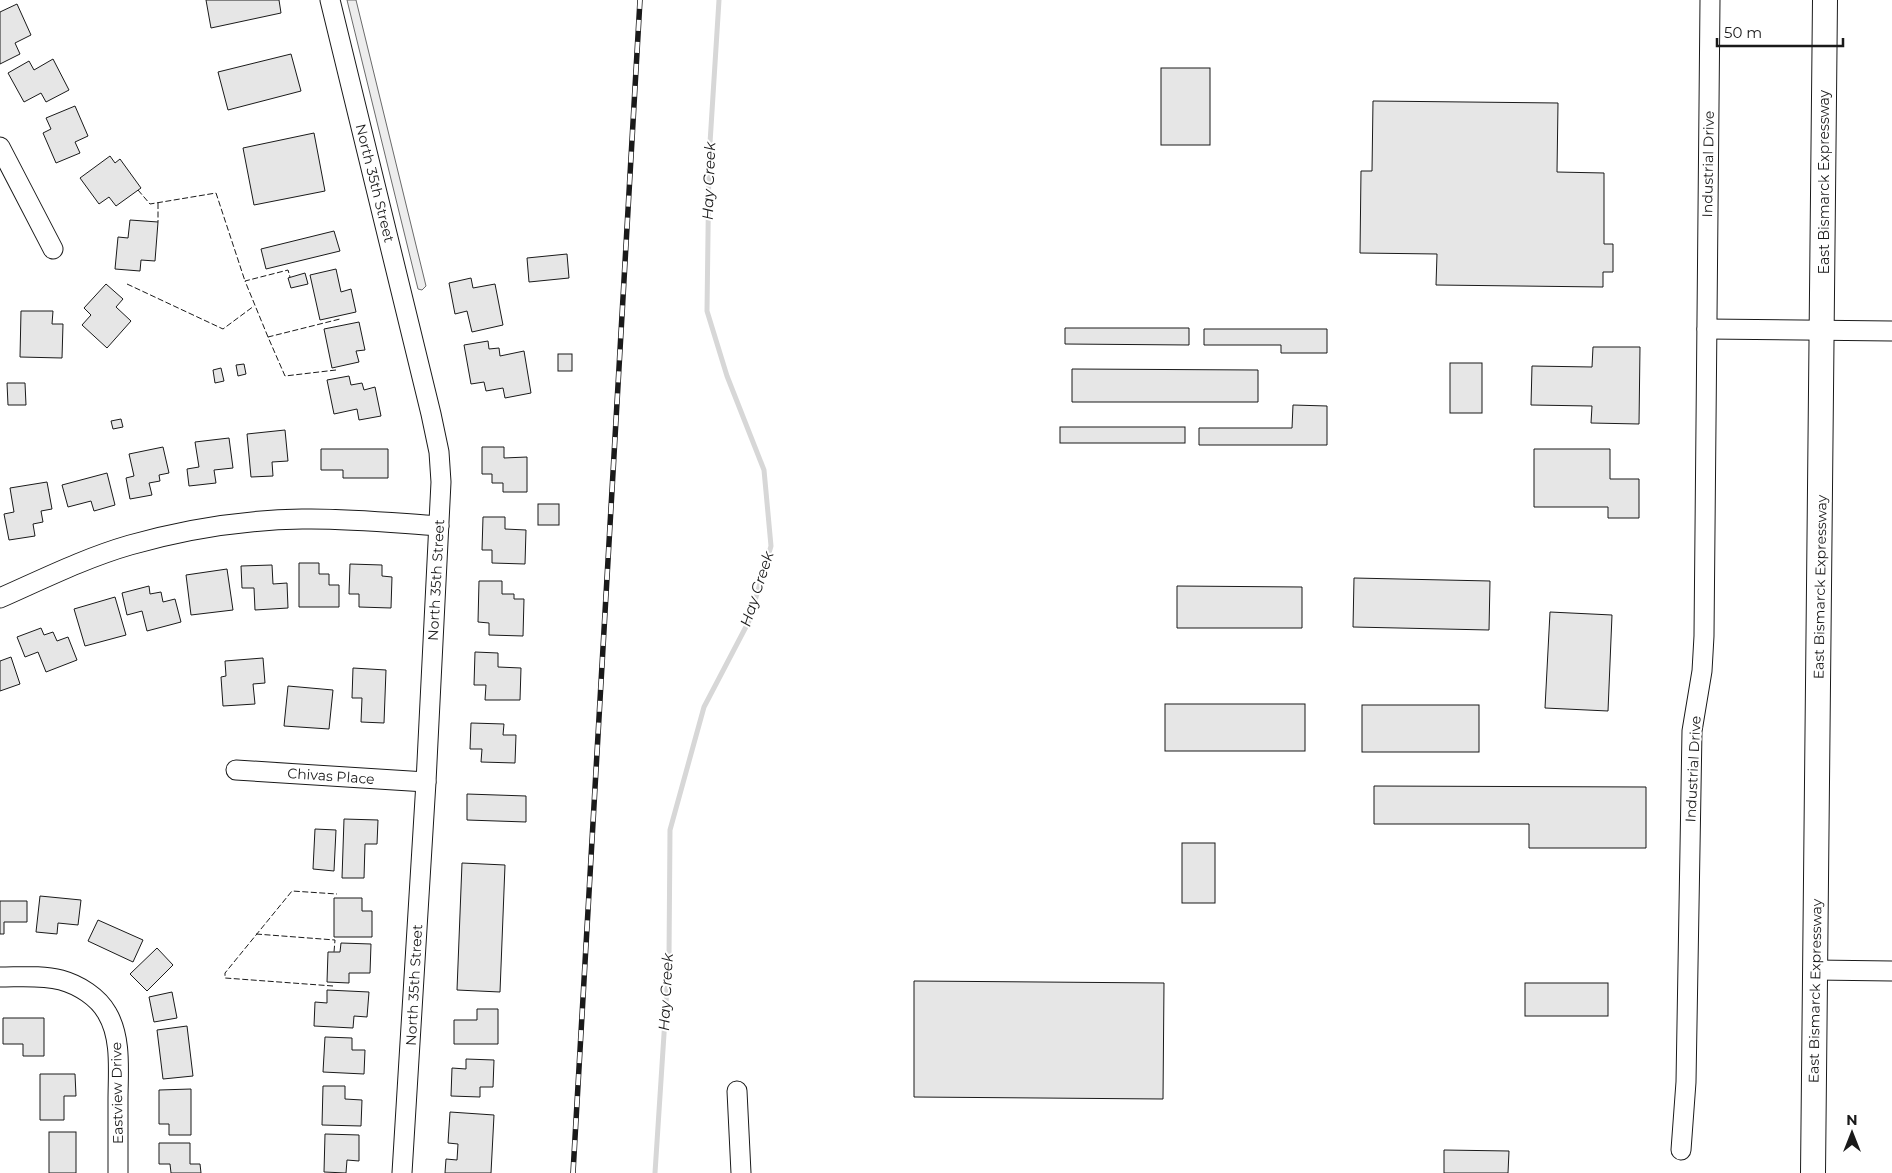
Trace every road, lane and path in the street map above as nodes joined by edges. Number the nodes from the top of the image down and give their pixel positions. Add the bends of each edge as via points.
1 (330, 0) edge
2 (1710, 0) edge
3 (1825, 0) edge
4 (0, 147) edge
5 (53, 249) dead end
6 (1707, 329) junction
7 (1823, 330) junction
8 (1892, 331) edge
9 (439, 526) junction
10 (0, 598) edge
11 (236, 770) dead end
12 (426, 782) junction
13 (1815, 970) junction
14 (1892, 971) edge
15 (0, 977) edge
16 (737, 1091) dead end
17 (1681, 1150) dead end
18 (118, 1173) edge
19 (402, 1173) edge
20 (741, 1173) edge
21 (1813, 1173) edge

1 - 9 street, North 35th Street via 436,436 441,482
2 - 6 street, Industrial Drive
3 - 7 main road, East Bismarck Expressway
4 - 5 street
6 - 7 street
6 - 17 street, Industrial Drive via 1704,636 1692,731 1686,1082
7 - 8 street
7 - 13 main road, East Bismarck Expressway
9 - 10 street via 304,519 225,525 128,546
9 - 12 street, North 35th Street
11 - 12 street, Chivas Place
12 - 19 street, North 35th Street
13 - 14 street
13 - 21 main road, East Bismarck Expressway
15 - 18 street, Eastview Drive via 61,980 96,998 107,1013 115,1033 118,1058
16 - 20 street

